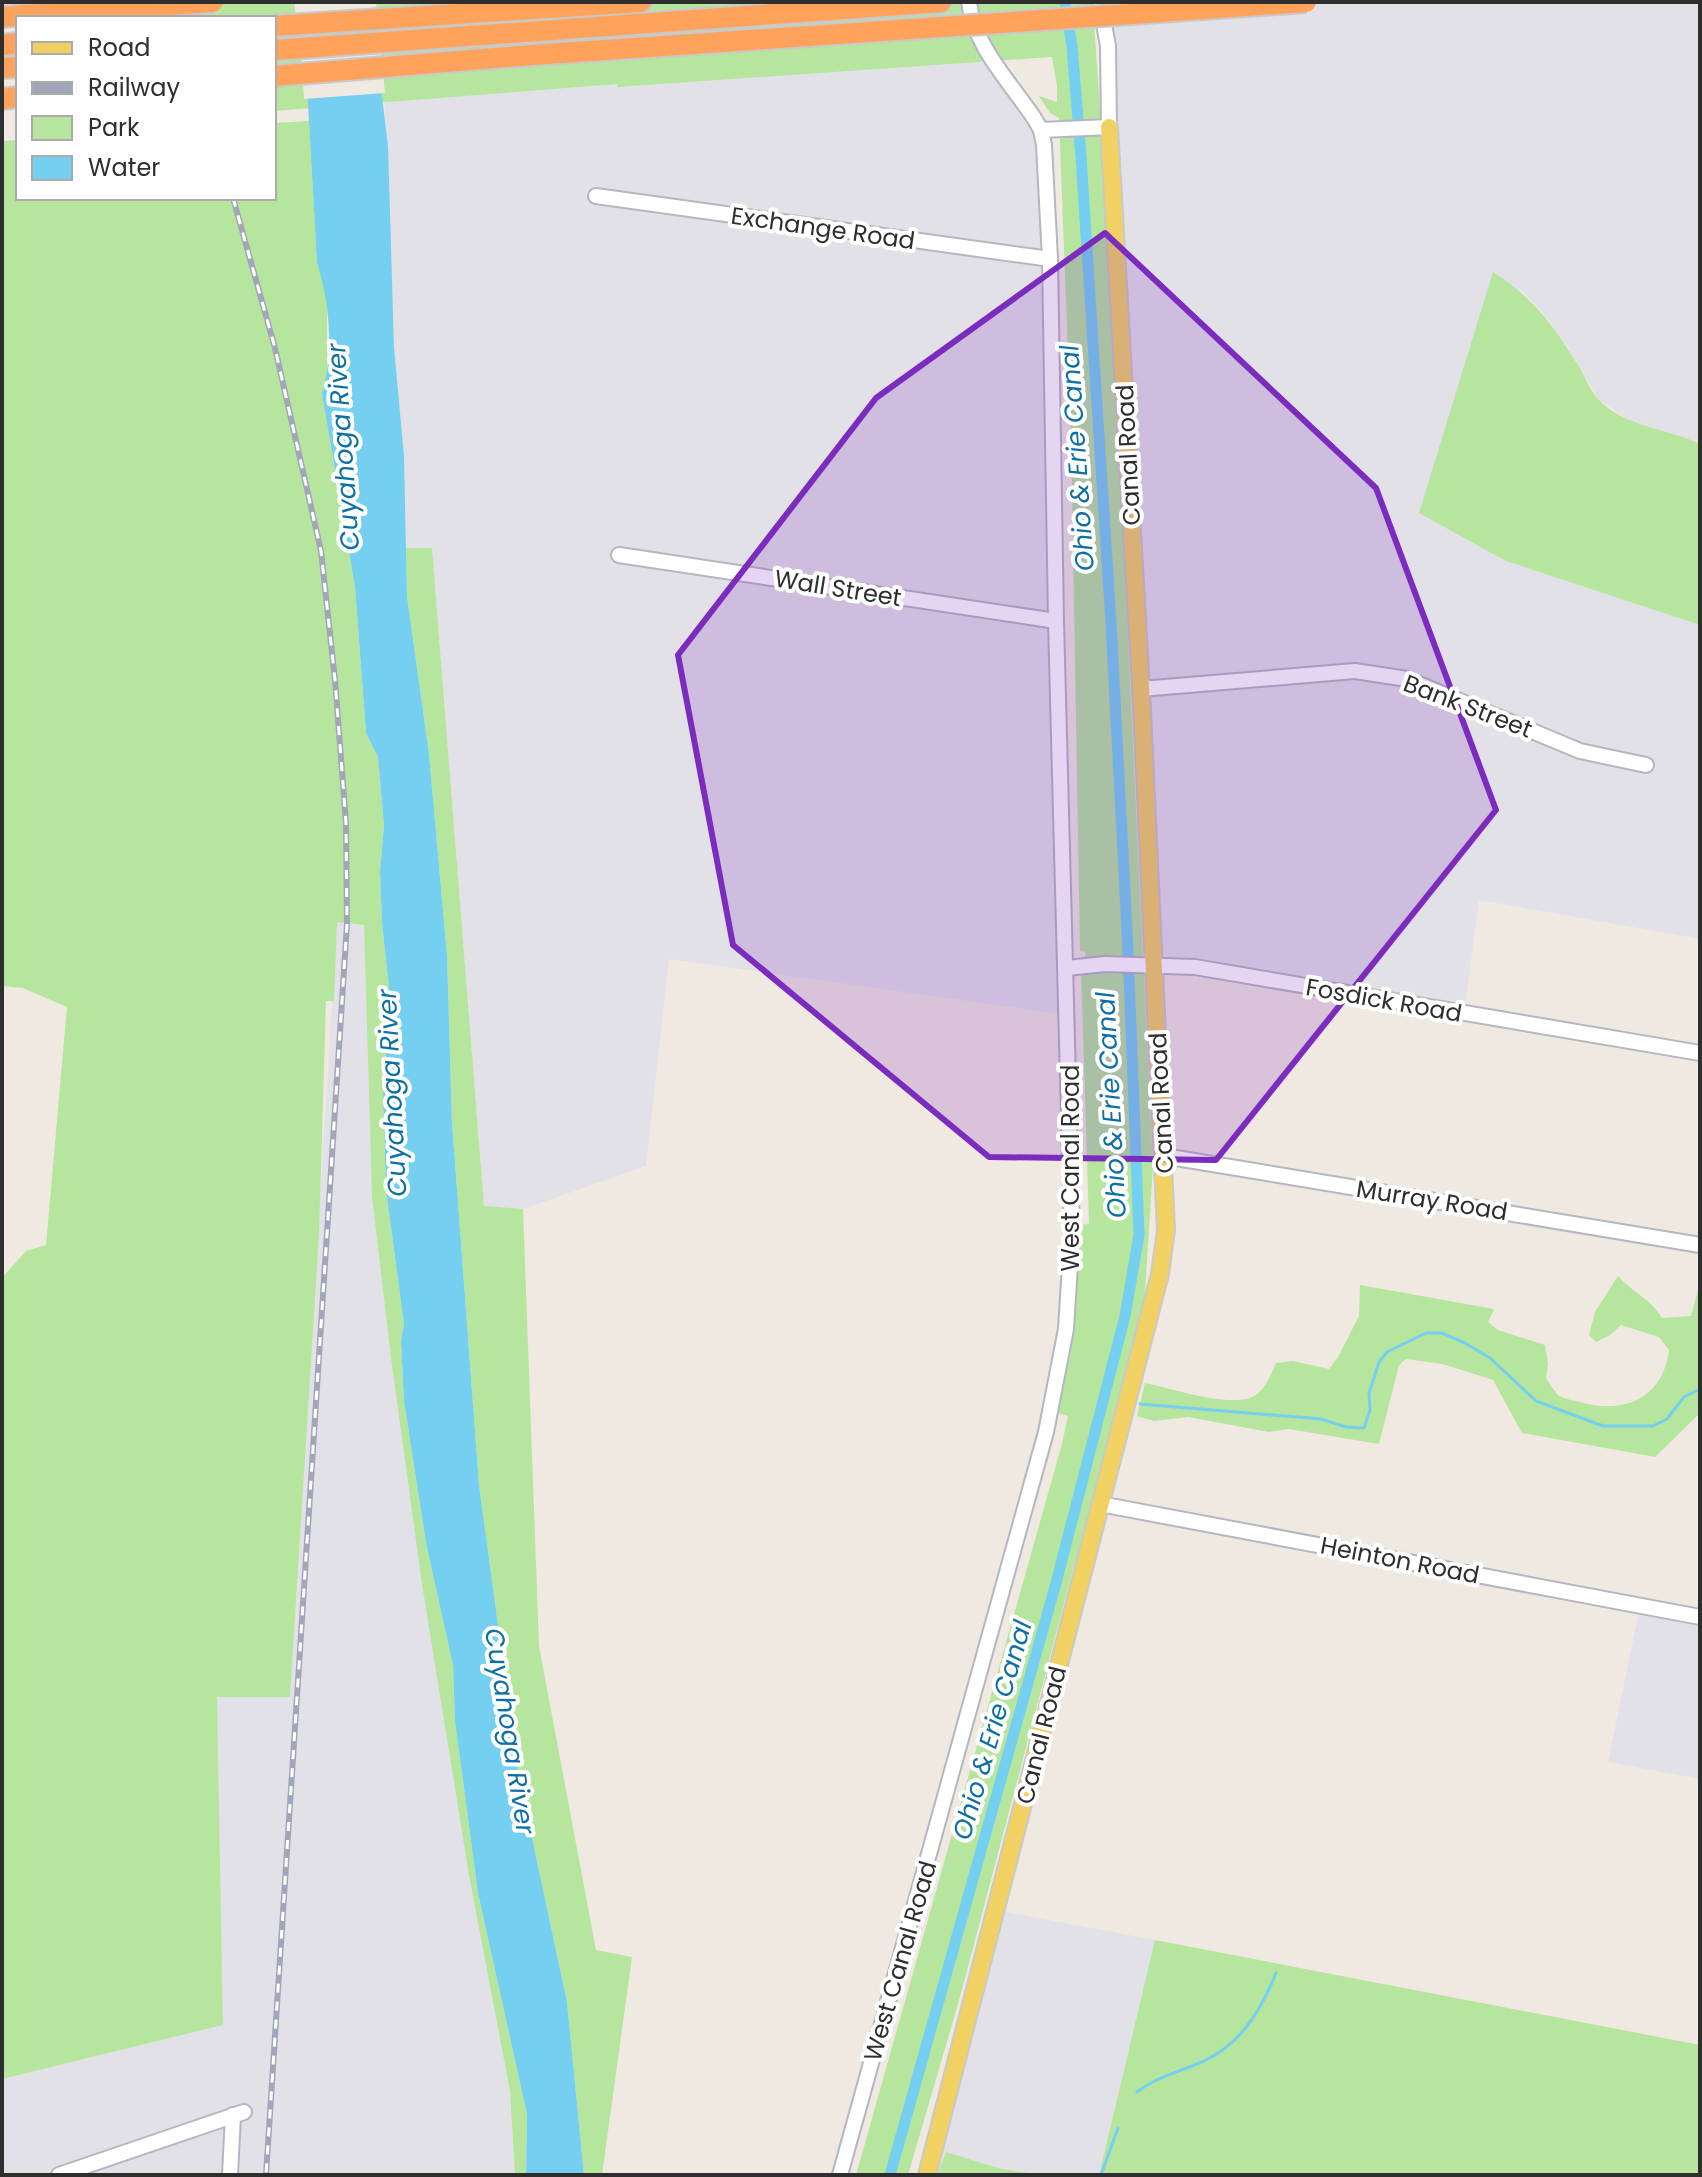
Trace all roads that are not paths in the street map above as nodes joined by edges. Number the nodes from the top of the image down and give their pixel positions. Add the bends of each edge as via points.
1 (213, 2) edge
2 (641, 2) edge
3 (941, 2) edge
4 (969, 2) edge
5 (1100, 2) edge
6 (1306, 2) edge
7 (16, 16) edge
8 (276, 26) edge
9 (276, 50) edge
10 (276, 76) edge
11 (1109, 127) junction
12 (1041, 130) junction
13 (596, 196) dead end
14 (1050, 259) junction
15 (619, 555) dead end
16 (1056, 621) junction
17 (1141, 689) junction
18 (1646, 765) dead end
19 (1145, 964) junction
20 (1067, 968) junction
21 (1700, 1053) edge
22 (1164, 1156) junction
23 (1700, 1245) edge
24 (1100, 1504) junction
25 (1700, 1617) edge
26 (59, 2175) edge
27 (230, 2175) edge
28 (840, 2175) edge
29 (927, 2175) edge

1 - 7 highway, bridge
2 - 8 highway
3 - 9 highway
4 - 12 street, West Canal Road via 980,38
5 - 11 street, Canal Road via 1108,46
6 - 10 highway, bridge
11 - 12 street
11 - 17 main road, Canal Road
12 - 14 street, West Canal Road
13 - 14 street, Exchange Road
14 - 16 street, West Canal Road
15 - 16 street, Wall Street
16 - 20 street, West Canal Road
17 - 18 street, Bank Street via 1355,671 1407,679 1580,751
17 - 19 main road, Canal Road
19 - 20 street, Fosdick Road
19 - 21 street, Fosdick Road via 1195,967
19 - 22 main road, Canal Road
20 - 28 street, West Canal Road via 1072,1250 1058,1376
22 - 23 street, Murray Road
22 - 24 main road, Canal Road via 1166,1230 1160,1274
24 - 25 street, Heinton Road
24 - 29 main road, Canal Road
26 - 27 street via 238,2114

